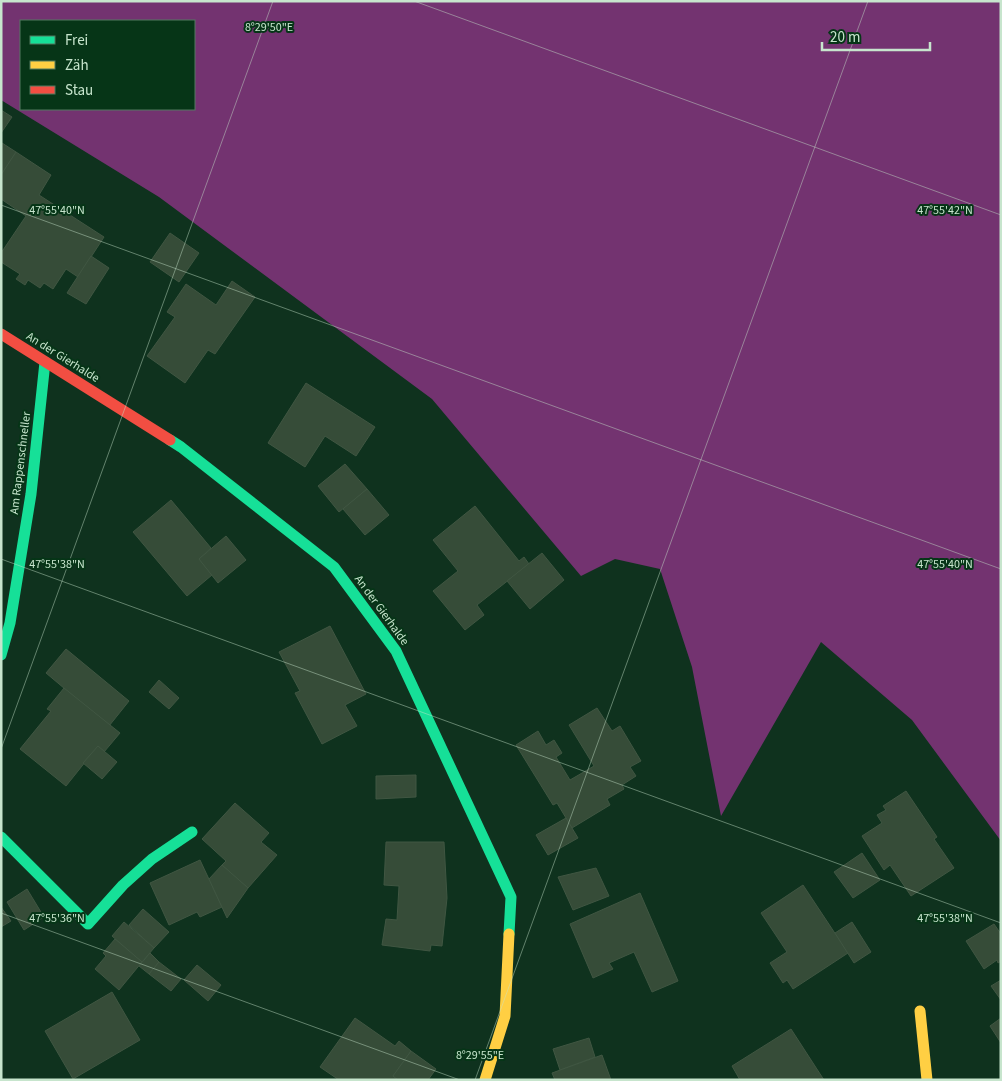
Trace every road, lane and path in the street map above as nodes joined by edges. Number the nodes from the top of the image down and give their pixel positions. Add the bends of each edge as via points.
1 (1, 334) edge
2 (45, 362) junction
3 (1, 655) edge
4 (192, 832) dead end
5 (1, 837) edge
6 (920, 1011) dead end
7 (485, 1080) edge
8 (927, 1080) edge

1 - 2 street, An der Gierhalde
2 - 3 street, Am Rappenschneller via 31,494 10,623
2 - 7 street, An der Gierhalde via 180,446 334,567 396,651 512,897 505,1016
4 - 5 street via 152,858 88,924
6 - 8 street

